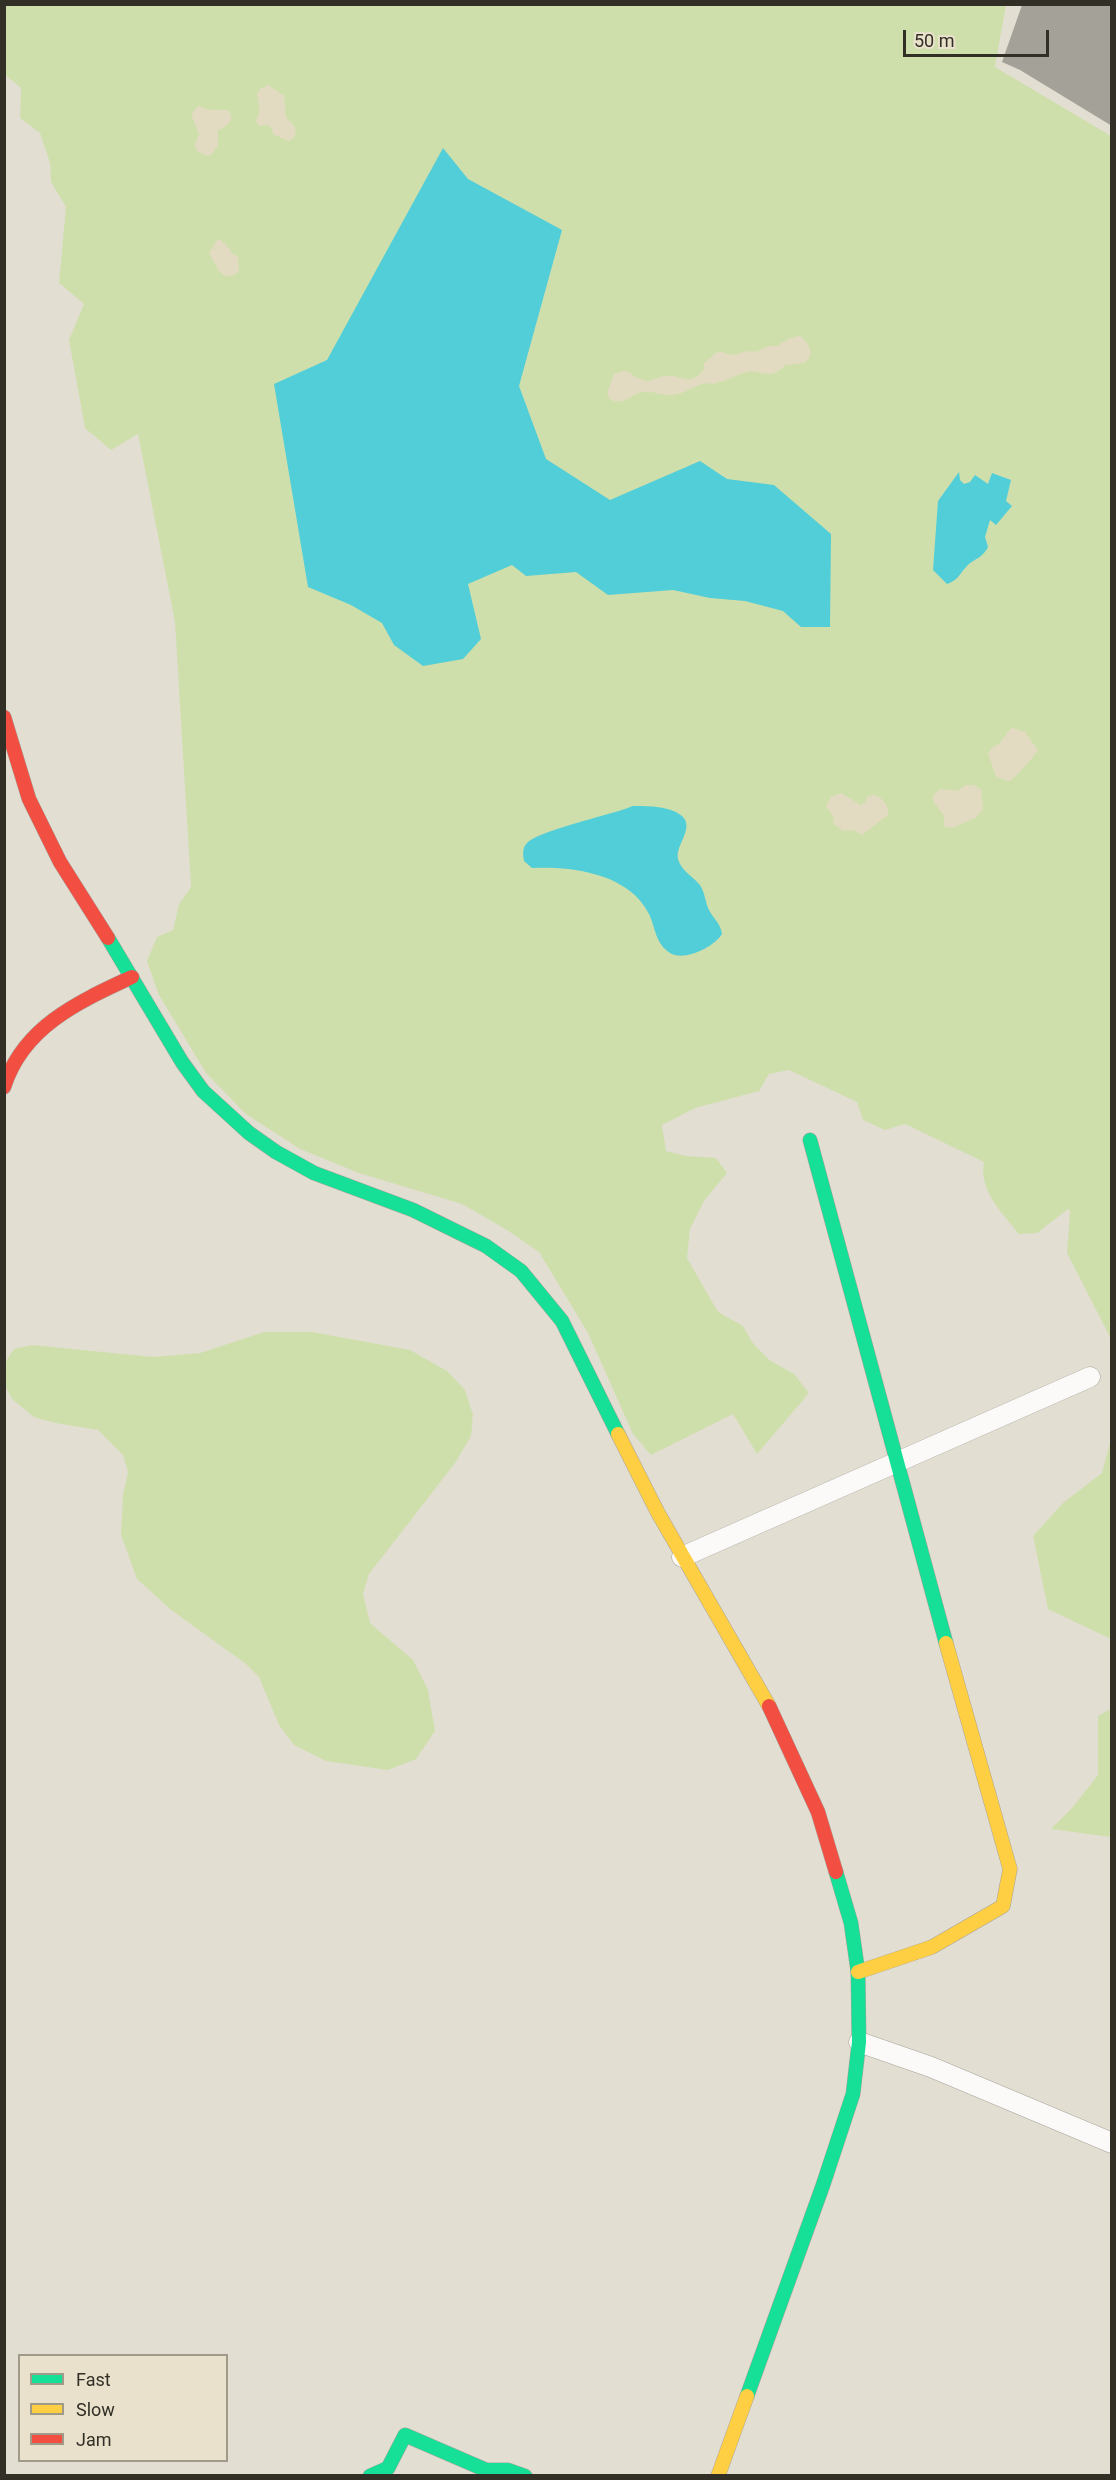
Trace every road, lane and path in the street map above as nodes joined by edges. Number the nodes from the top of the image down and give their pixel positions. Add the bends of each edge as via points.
1 (4, 717) edge
2 (132, 978) junction
3 (4, 1087) edge
4 (810, 1140) dead end
5 (1090, 1377) dead end
6 (899, 1463) junction
7 (682, 1557) junction
8 (858, 1972) junction
9 (859, 2042) junction
10 (1112, 2143) edge
11 (370, 2475) edge
12 (525, 2475) edge
13 (718, 2475) edge

1 - 2 street via 29,799 60,862
2 - 3 street via 38,1032 22,1049
2 - 7 street via 203,1091 249,1133 314,1173 453,1228 521,1272 562,1321
4 - 6 street
5 - 6 street
6 - 7 street
6 - 8 street via 939,1621 1010,1869 1003,1906 932,1947
7 - 8 street via 777,1720 818,1812 851,1923
8 - 9 street
9 - 10 street via 931,2067
9 - 13 street via 850,2104
11 - 12 street via 388,2468 405,2435 486,2470

